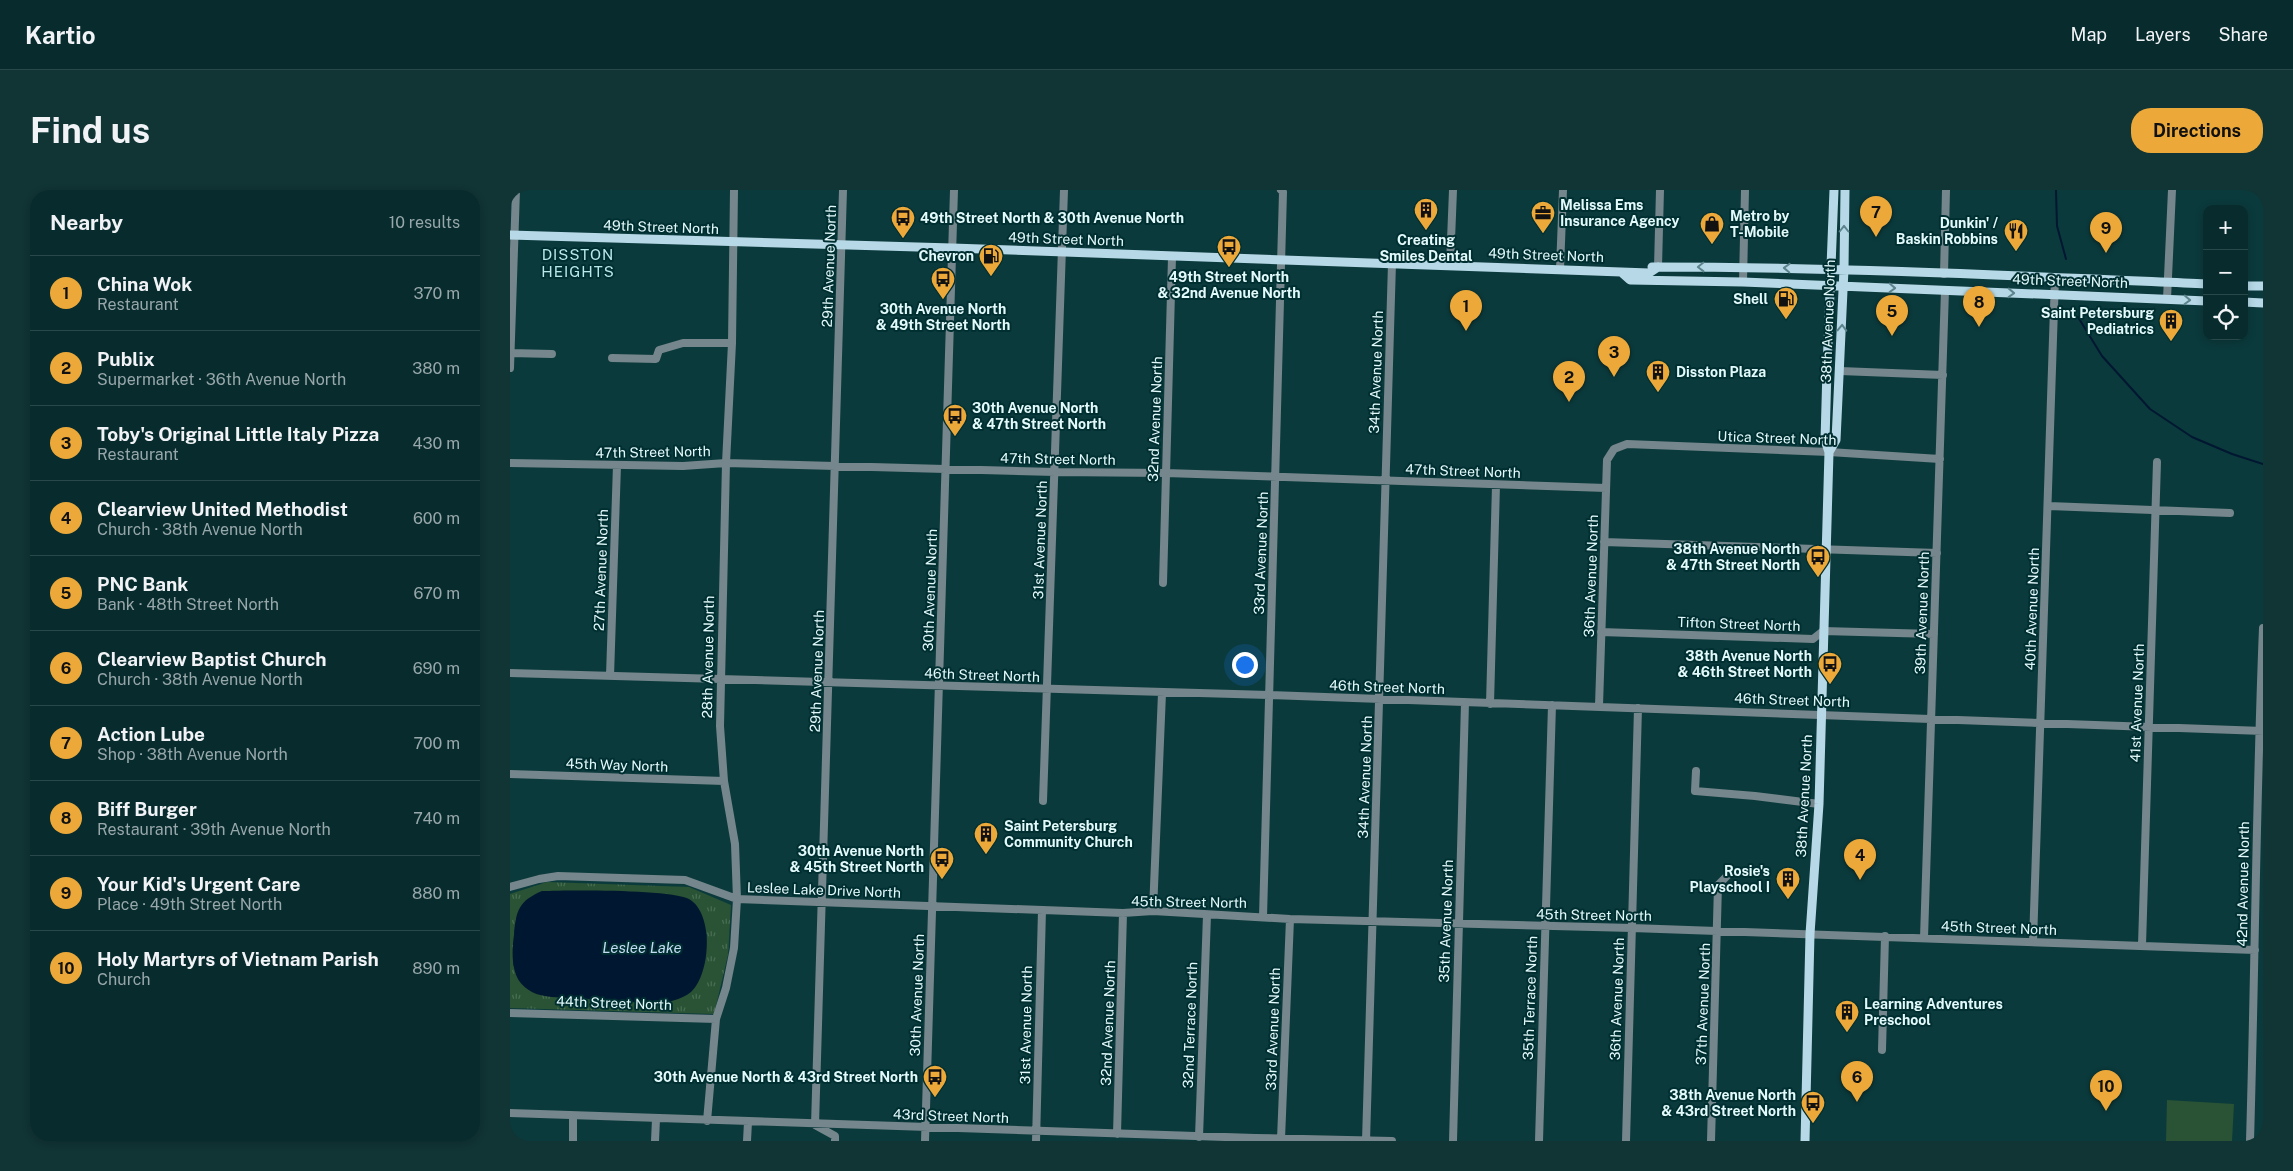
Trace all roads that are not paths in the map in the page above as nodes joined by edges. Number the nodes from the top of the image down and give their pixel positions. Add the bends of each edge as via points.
1 (516, 190) edge
2 (734, 190) edge
3 (843, 190) edge
4 (954, 190) edge
5 (1064, 190) edge
6 (1453, 190) edge
7 (1563, 190) edge
8 (1660, 190) edge
9 (1745, 190) edge
10 (1834, 190) edge
11 (1845, 190) edge
12 (1946, 190) edge
13 (2172, 190) edge
14 (1283, 191) edge
15 (512, 235) edge
16 (732, 243) junction
17 (842, 246) junction
18 (952, 248) junction
19 (1061, 252) junction
20 (1172, 257) junction
21 (1281, 260) junction
22 (1392, 263) junction
23 (1450, 265) junction
24 (1744, 266) junction
25 (1658, 267) junction
26 (1560, 269) junction
27 (1831, 269) junction
28 (1844, 269) junction
29 (1621, 272) junction
30 (1944, 274) junction
31 (2055, 278) junction
32 (1673, 281) junction
33 (1743, 282) junction
34 (2168, 282) junction
35 (2203, 284) edge
36 (1829, 285) junction
37 (1843, 286) junction
38 (2248, 286) edge
39 (2263, 286) edge
40 (1945, 290) junction
41 (2054, 294) junction
42 (2167, 299) junction
43 (2203, 301) edge
44 (2248, 302) edge
45 (2263, 303) edge
46 (732, 343) junction
47 (511, 353) edge
48 (552, 354) dead end
49 (612, 358) dead end
50 (510, 368) edge
51 (1840, 371) junction
52 (1943, 375) junction
53 (1614, 449) joint
54 (1829, 452) junction
55 (1940, 459) junction
56 (2157, 462) dead end
57 (510, 463) edge
58 (726, 463) junction
59 (617, 465) junction
60 (835, 467) junction
61 (946, 469) junction
62 (1055, 472) junction
63 (1166, 473) junction
64 (1276, 478) junction
65 (1385, 481) junction
66 (1496, 485) junction
67 (1606, 488) junction
68 (2049, 506) junction
69 (2156, 509) junction
70 (2230, 513) dead end
71 (1604, 542) junction
72 (1826, 549) junction
73 (1937, 553) junction
74 (1163, 583) dead end
75 (2263, 628) edge
76 (1824, 631) junction
77 (1601, 632) junction
78 (1934, 634) junction
79 (510, 673) edge
80 (610, 676) junction
81 (720, 679) junction
82 (829, 682) junction
83 (939, 686) junction
84 (1047, 690) junction
85 (1162, 693) junction
86 (1269, 695) junction
87 (1380, 700) junction
88 (1465, 702) junction
89 (1490, 704) junction
90 (1552, 705) junction
91 (1599, 706) junction
92 (1638, 708) junction
93 (1821, 714) junction
94 (1931, 718) junction
95 (2040, 722) junction
96 (2149, 726) junction
97 (2261, 731) edge
98 (1696, 771) dead end
99 (510, 774) edge
100 (724, 781) junction
101 (1043, 801) dead end
102 (1818, 804) junction
103 (1730, 873) dead end
104 (2254, 880) junction
105 (2263, 880) edge
106 (510, 887) edge
107 (737, 899) junction
108 (822, 902) junction
109 (933, 906) junction
110 (1042, 910) junction
111 (1153, 911) junction
112 (1124, 913) junction
113 (1207, 915) junction
114 (1263, 916) junction
115 (1290, 919) junction
116 (1372, 922) junction
117 (1459, 924) junction
118 (1545, 926) junction
119 (1632, 928) junction
120 (1717, 931) junction
121 (1810, 934) junction
122 (1885, 936) junction
123 (1924, 938) junction
124 (2033, 942) junction
125 (2142, 945) junction
126 (2255, 950) junction
127 (510, 1012) edge
128 (716, 1019) junction
129 (2254, 1024) junction
130 (2263, 1025) edge
131 (1882, 1050) dead end
132 (510, 1113) edge
133 (573, 1116) junction
134 (656, 1119) junction
135 (706, 1121) junction
136 (748, 1122) junction
137 (815, 1125) junction
138 (925, 1128) junction
139 (1036, 1132) junction
140 (1117, 1134) junction
141 (1199, 1137) junction
142 (1146, 1138) edge
143 (1281, 1139) junction
144 (1255, 1140) edge
145 (572, 1141) edge
146 (656, 1141) edge
147 (748, 1141) edge
148 (835, 1141) edge
149 (924, 1141) edge
150 (1036, 1141) edge
151 (1366, 1141) edge
152 (1392, 1141) edge
153 (1453, 1141) edge
154 (1539, 1141) edge
155 (1626, 1141) edge
156 (1711, 1141) edge
157 (1805, 1141) edge
158 (2250, 1141) edge

1 - 15 street
2 - 16 street, 28th Avenue North
3 - 17 street, 29th Avenue North
4 - 18 street, 30th Avenue North
5 - 19 street, 31st Avenue North
6 - 23 street
7 - 26 street
8 - 25 street
9 - 24 street
10 - 27 main road, 38th Avenue North
28 -> 11 main road, 38th Avenue North
12 - 30 street
13 - 34 street
14 - 21 street, 33rd Avenue North
15 - 16 main road, 49th Street North
15 - 47 street
16 - 17 main road, 49th Street North
16 - 46 street, 28th Avenue North
17 - 18 main road, 49th Street North
17 - 60 street, 29th Avenue North
18 - 19 main road, 49th Street North
18 - 61 street, 30th Avenue North
19 - 20 main road, 49th Street North
19 - 62 street, 31st Avenue North
20 - 21 main road, 49th Street North
20 - 63 street, 32nd Avenue North
21 - 22 main road, 49th Street North
21 - 64 street, 33rd Avenue North
22 - 23 main road, 49th Street North
22 - 65 street, 34th Avenue North
23 - 26 main road, 49th Street North
24 -> 25 main road, 49th Street North
27 -> 24 main road, 49th Street North
24 - 33 street
25 - 29 main road, 49th Street North via 1631,267
25 - 32 main road
26 - 29 main road, 49th Street North
27 - 28 main road, 49th Street North
27 - 36 main road, 38th Avenue North
28 - 30 main road, 49th Street North
28 - 37 main road, 38th Avenue North
29 - 32 main road, 49th Street North via 1630,280
30 - 31 main road, 49th Street North
31 - 34 main road, 49th Street North
31 - 41 street, 40th Avenue North
32 - 33 main road, 49th Street North
33 - 36 main road, 49th Street North
34 - 35 main road, 49th Street North
34 - 42 street
36 - 37 main road, 49th Street North
36 - 54 main road, 38th Avenue North via 1826,433
37 -> 40 main road, 49th Street North
51 -> 37 main road, 38th Avenue North
38 - 39 main road
40 -> 41 main road, 49th Street North
40 - 52 street, 39th Avenue North
41 - 42 main road, 49th Street North
41 - 68 street, 40th Avenue North
42 -> 43 main road, 49th Street North
44 - 45 main road
46 - 49 street via 683,343 659,350 656,359
46 - 58 street, 28th Avenue North
47 - 48 street
47 - 50 street
51 - 52 street
51 - 54 main road, 38th Avenue North via 1836,440
52 - 55 street, 39th Avenue North
53 - 54 street, Utica Street North via 1627,444
53 - 67 street, 36th Avenue North via 1607,460
54 - 55 street, Utica Street North
54 - 72 main road, 38th Avenue North
55 - 73 street, 39th Avenue North
56 - 69 street, 41st Avenue North
57 - 59 street, 47th Street North
58 - 59 street, 47th Street North
58 - 60 street, 47th Street North
58 - 81 street, 28th Avenue North
59 - 80 street, 27th Avenue North
60 - 61 street, 47th Street North
60 - 82 street, 29th Avenue North
61 - 62 street, 47th Street North
61 - 83 street, 30th Avenue North
62 - 63 street, 47th Street North
62 - 84 street, 31st Avenue North
63 - 64 street, 47th Street North
63 - 74 street, 32nd Avenue North
64 - 65 street, 47th Street North
64 - 86 street, 33rd Avenue North
65 - 66 street, 47th Street North
65 - 87 street, 34th Avenue North
66 - 67 street, 47th Street North
66 - 89 street
67 - 71 street, 36th Avenue North
68 - 69 street
68 - 95 street, 40th Avenue North
69 - 70 street
69 - 96 street, 41st Avenue North
71 - 72 street
71 - 77 street, 36th Avenue North
72 - 73 street
72 - 76 main road, 38th Avenue North
73 - 78 street, 39th Avenue North
75 - 97 street, 42nd Avenue North
76 - 77 street, Tifton Street North via 1813,639
76 - 78 street, Tifton Street North
76 - 93 main road, 38th Avenue North
77 - 91 street, 36th Avenue North
78 - 94 street, 39th Avenue North
79 - 80 street, 46th Street North
80 - 81 street, 46th Street North
81 - 82 street, 46th Street North
81 - 100 street, 28th Avenue North
82 - 83 street, 46th Street North
82 - 108 street, 29th Avenue North
83 - 84 street, 46th Street North
83 - 109 street, 30th Avenue North
84 - 85 street, 46th Street North
84 - 101 street, 31st Avenue North
85 - 86 street, 46th Street North
85 - 111 street
86 - 87 street, 46th Street North
86 - 114 street, 33rd Avenue North
87 - 88 street, 46th Street North
87 - 116 street, 34th Avenue North
88 - 89 street, 46th Street North
88 - 117 street, 35th Avenue North
89 - 90 street, 46th Street North
90 - 91 street, 46th Street North
90 - 118 street, 35th Terrace North
91 - 92 street, 46th Street North
92 - 93 street, 46th Street North
92 - 119 street, 36th Avenue North
93 - 94 street, 46th Street North
93 - 102 main road, 38th Avenue North
94 - 95 street, 46th Street North
94 - 123 street, 39th Avenue North
95 - 96 street, 46th Street North
95 - 124 street, 40th Avenue North
96 - 97 street, 46th Street North
96 - 125 street, 41st Avenue North
97 - 104 street, 42nd Avenue North
98 - 102 street via 1695,791
99 - 100 street, 45th Way North
100 - 107 street, 28th Avenue North via 735,844
102 - 121 main road, 38th Avenue North
103 - 120 street, 37th Avenue North via 1718,885
104 - 105 street
104 - 126 street, 42nd Avenue North
106 - 107 street, Leslee Lake Drive North via 558,876 685,880
107 - 108 street, Leslee Lake Drive North
107 - 128 street, 28th Avenue North via 734,948
108 - 109 street, Leslee Lake Drive North
108 - 137 street, 29th Avenue North
109 - 110 street, 45th Street North
109 - 138 street, 30th Avenue North
110 - 112 street, 45th Street North
110 - 139 street, 31st Avenue North
111 - 112 street, 45th Street North
111 - 113 street, 45th Street North
112 - 140 street, 32nd Avenue North
113 - 114 street, 45th Street North
113 - 141 street, 32nd Terrace North
114 - 115 street, 45th Street North
115 - 116 street, 45th Street North
115 - 143 street, 33rd Avenue North
116 - 117 street, 45th Street North
116 - 151 street, 34th Avenue North
117 - 118 street, 45th Street North
117 - 153 street, 35th Avenue North
118 - 119 street, 45th Street North
118 - 154 street, 35th Terrace North
119 - 120 street, 45th Street North
119 - 155 street, 36th Avenue North
120 - 121 street, 45th Street North
120 - 156 street, 37th Avenue North
121 - 122 street, 45th Street North
121 - 157 main road, 38th Avenue North
122 - 123 street, 45th Street North
122 - 131 street
123 - 124 street, 45th Street North
124 - 125 street, 45th Street North
125 - 126 street, 45th Street North
126 - 129 street, 42nd Avenue North
127 - 128 street, 44th Street North
128 - 135 street, 28th Avenue North
129 - 130 street
129 - 158 street, 42nd Avenue North
132 - 133 street, 43rd Street North
133 - 134 street, 43rd Street North
133 - 145 street
134 - 135 street, 43rd Street North
134 - 146 street
135 - 136 street, 43rd Street North
136 - 137 street, 43rd Street North
136 - 147 street
137 - 138 street, 43rd Street North
137 - 148 street via 836,1136
138 - 139 street, 43rd Street North
138 - 149 street, 30th Avenue North
139 - 140 street, 43rd Street North
139 - 150 street, 31st Avenue North
140 - 142 street, 43rd Street North
141 - 142 street, 43rd Street North
141 - 144 street, 43rd Street North
143 - 144 street, 43rd Street North
143 - 151 street, 43rd Street North
151 - 152 street, 43rd Street North

